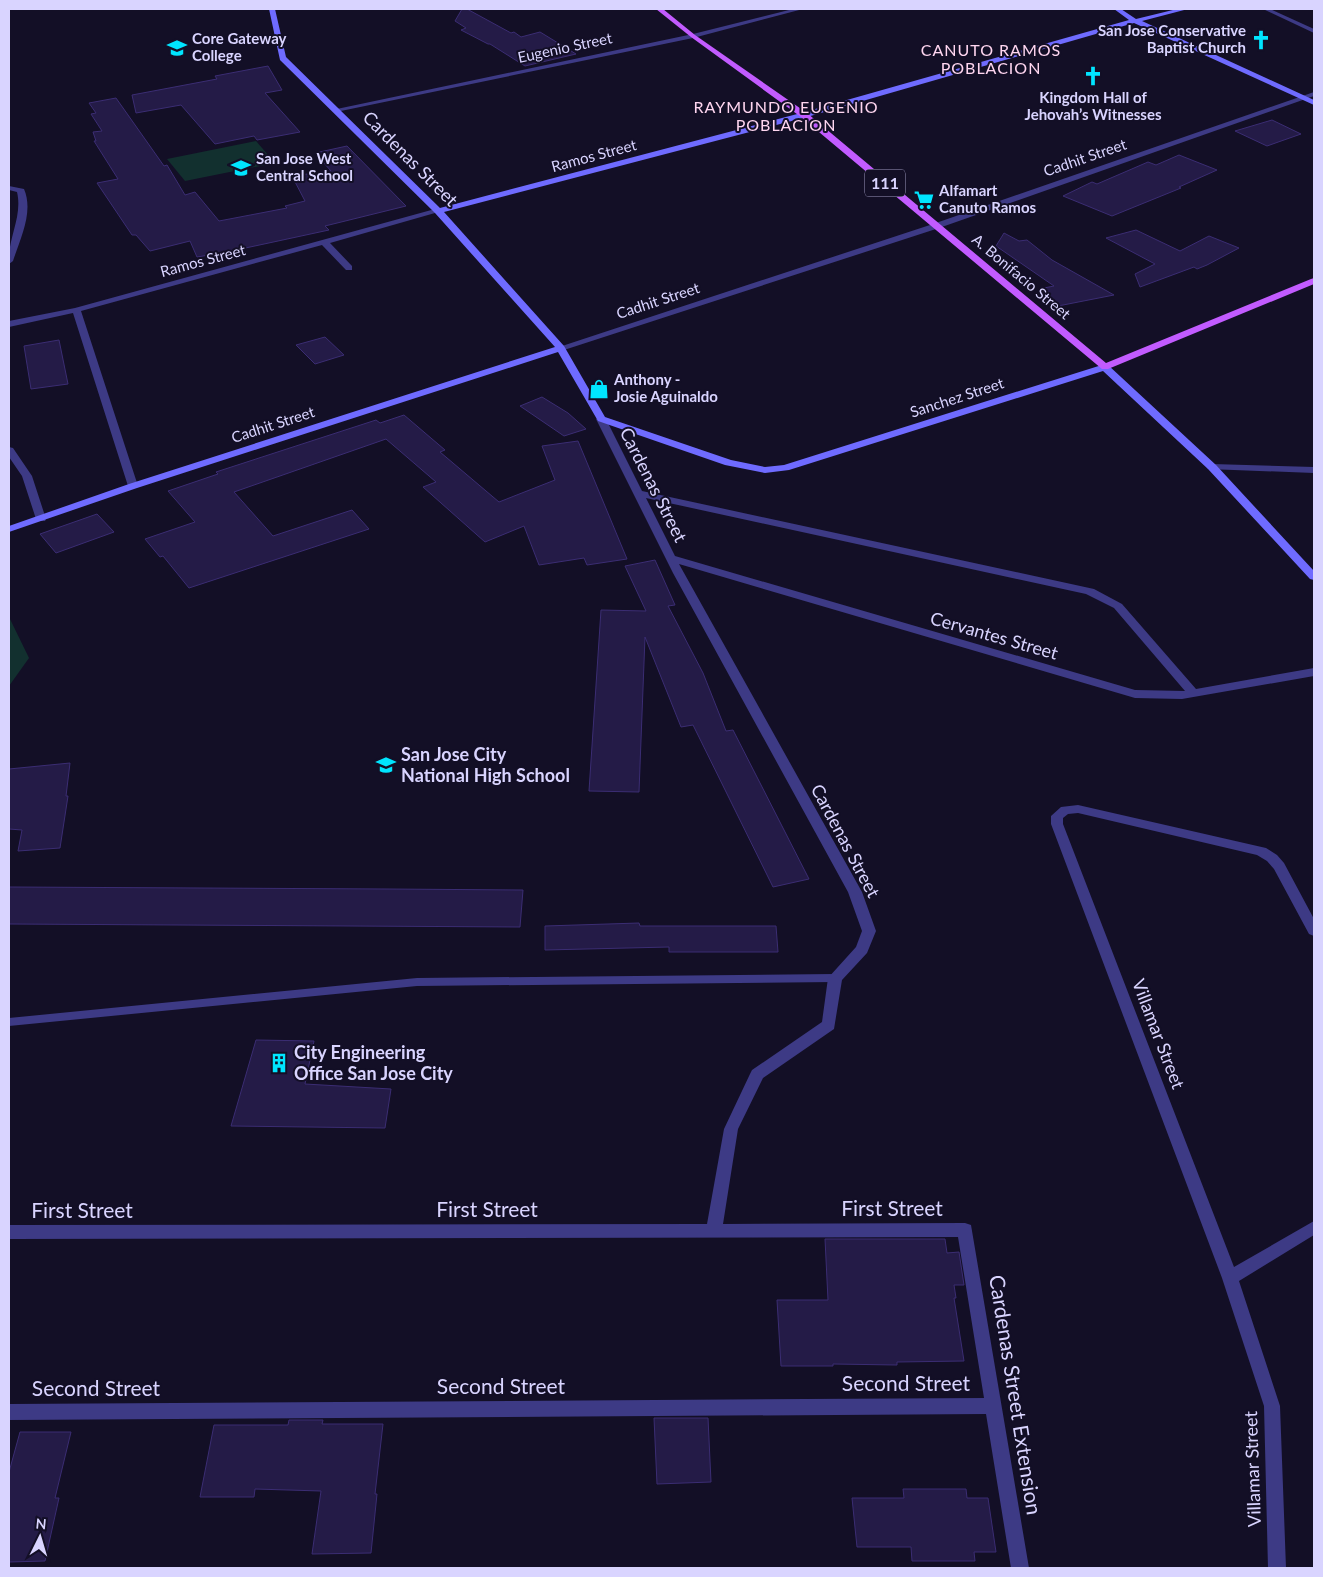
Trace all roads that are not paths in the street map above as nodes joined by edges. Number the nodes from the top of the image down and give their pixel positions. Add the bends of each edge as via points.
1 (272, 9) edge
2 (659, 9) edge
3 (800, 9) edge
4 (1117, 9) edge
5 (1184, 9) edge
6 (1266, 9) edge
7 (1136, 21) junction
8 (1314, 30) edge
9 (693, 36) junction
10 (1314, 94) edge
11 (1304, 98) junction
12 (1314, 103) edge
13 (336, 110) junction
14 (804, 115) junction
15 (9, 188) edge
16 (438, 211) junction
17 (936, 226) junction
18 (324, 242) junction
19 (10, 249) edge
20 (9, 261) edge
21 (349, 268) dead end
22 (1314, 281) edge
23 (76, 310) junction
24 (9, 324) edge
25 (561, 348) junction
26 (1105, 366) junction
27 (601, 419) junction
28 (9, 450) edge
29 (1212, 468) junction
30 (1314, 470) edge
31 (132, 486) junction
32 (638, 494) junction
33 (41, 519) junction
34 (9, 528) edge
35 (671, 558) junction
36 (1314, 577) edge
37 (1314, 672) edge
38 (1193, 693) junction
39 (1314, 931) edge
40 (835, 978) junction
41 (9, 1022) edge
42 (1314, 1227) edge
43 (714, 1230) junction
44 (965, 1230) joint
45 (9, 1232) edge
46 (1230, 1278) junction
47 (994, 1406) junction
48 (9, 1412) edge
49 (1020, 1568) edge
50 (1277, 1568) edge

1 - 13 street, Cardenas Street via 283,58
2 - 9 main road, A. Bonifacio Street / 111
3 - 9 street, Eugenio Street
4 - 7 street
5 - 7 street, Ramos Street
6 - 8 lane
7 - 11 street
7 - 14 street, Ramos Street
9 - 13 street, Eugenio Street
9 - 14 main road, A. Bonifacio Street / 111
10 - 11 street, Cadhit Street
11 - 12 street
11 - 17 street, Cadhit Street
13 - 16 street, Cardenas Street
14 - 16 street, Ramos Street
14 - 17 main road, A. Bonifacio Street / 111
15 - 19 street via 21,191 24,198 22,216
16 - 18 street, Ramos Street
16 - 25 street, Cardenas Street
17 - 25 street, Cadhit Street
17 - 26 main road, A. Bonifacio Street / 111
18 - 21 street
18 - 23 street, Ramos Street
19 - 20 street
22 - 26 main road, Sanchez Street
23 - 24 street, Ramos Street
23 - 31 street
25 - 27 street, Cardenas Street
25 - 31 street, Cadhit Street
26 - 27 street, Sanchez Street via 786,468 765,470 729,463
26 - 29 street, A. Bonifacio Street
27 - 32 street, Cardenas Street
28 - 33 street via 27,476
29 - 30 street
29 - 36 street, A. Bonifacio Street
31 - 33 street, Cadhit Street
32 - 35 street, Cardenas Street
32 - 38 street via 1090,591 1118,606
33 - 34 street, Cadhit Street
35 - 38 street, Cervantes Street via 1112,689 1135,694
35 - 40 street, Cardenas Street via 855,892 869,931 862,949
37 - 38 street, Cervantes Street
39 - 46 street, Villamar Street via 1279,866 1261,851 1078,810 1065,810 1056,816
40 - 41 lane via 417,982
40 - 43 street via 829,1024 757,1074 731,1129
42 - 46 street
43 - 44 street, First Street
43 - 45 street, First Street
44 - 47 street, Cardenas Street Extension
46 - 50 street, Villamar Street via 1272,1406
47 - 48 street, Second Street
47 - 49 street, Cardenas Street Extension

